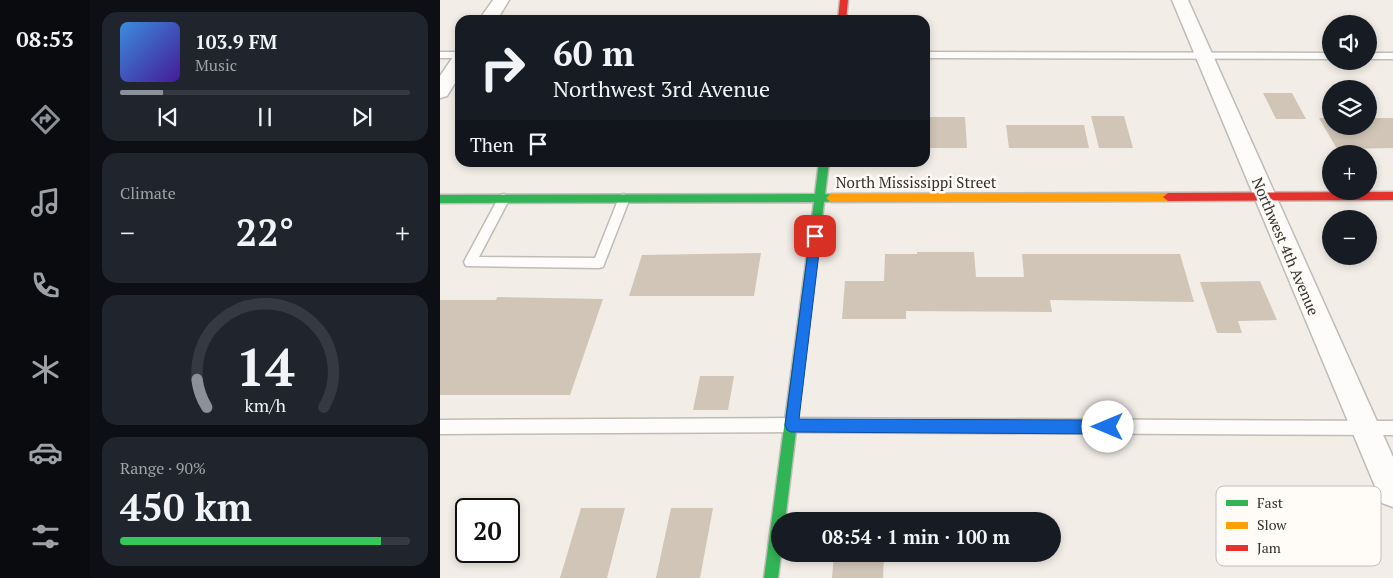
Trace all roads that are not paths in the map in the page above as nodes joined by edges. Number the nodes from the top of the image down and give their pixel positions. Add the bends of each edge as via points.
1 (501, 0) edge
2 (844, 0) edge
3 (1180, 0) edge
4 (491, 15) edge
5 (842, 15) edge
6 (455, 54) edge
7 (440, 55) edge
8 (930, 55) edge
9 (1204, 56) junction
10 (1322, 56) edge
11 (1377, 56) edge
12 (1393, 56) edge
13 (455, 68) edge
14 (440, 91) edge
15 (823, 167) edge
16 (1264, 196) junction
17 (1393, 196) edge
18 (440, 198) edge
19 (504, 198) junction
20 (624, 198) junction
21 (820, 198) junction
22 (791, 425) junction
23 (440, 427) edge
24 (1365, 428) junction
25 (1393, 428) edge
26 (1393, 492) edge
27 (772, 578) edge

1 - 4 street
2 - 5 street
3 - 9 street, Northwest 4th Avenue
6 - 7 lane
8 - 9 lane
9 - 10 lane
9 - 16 street, Northwest 4th Avenue
11 - 12 lane
13 - 14 street
15 - 21 street
16 - 17 street, North Mississippi Street
16 - 21 street, North Mississippi Street
16 - 24 street, Northwest 4th Avenue
18 - 19 street, North Mississippi Street
19 - 20 street, North Mississippi Street
19 - 20 lane via 470,262 599,264
20 - 21 street, North Mississippi Street
21 - 22 street
22 - 23 lane
22 - 24 lane
22 - 27 street
24 - 25 lane
24 - 26 street, Northwest 4th Avenue

